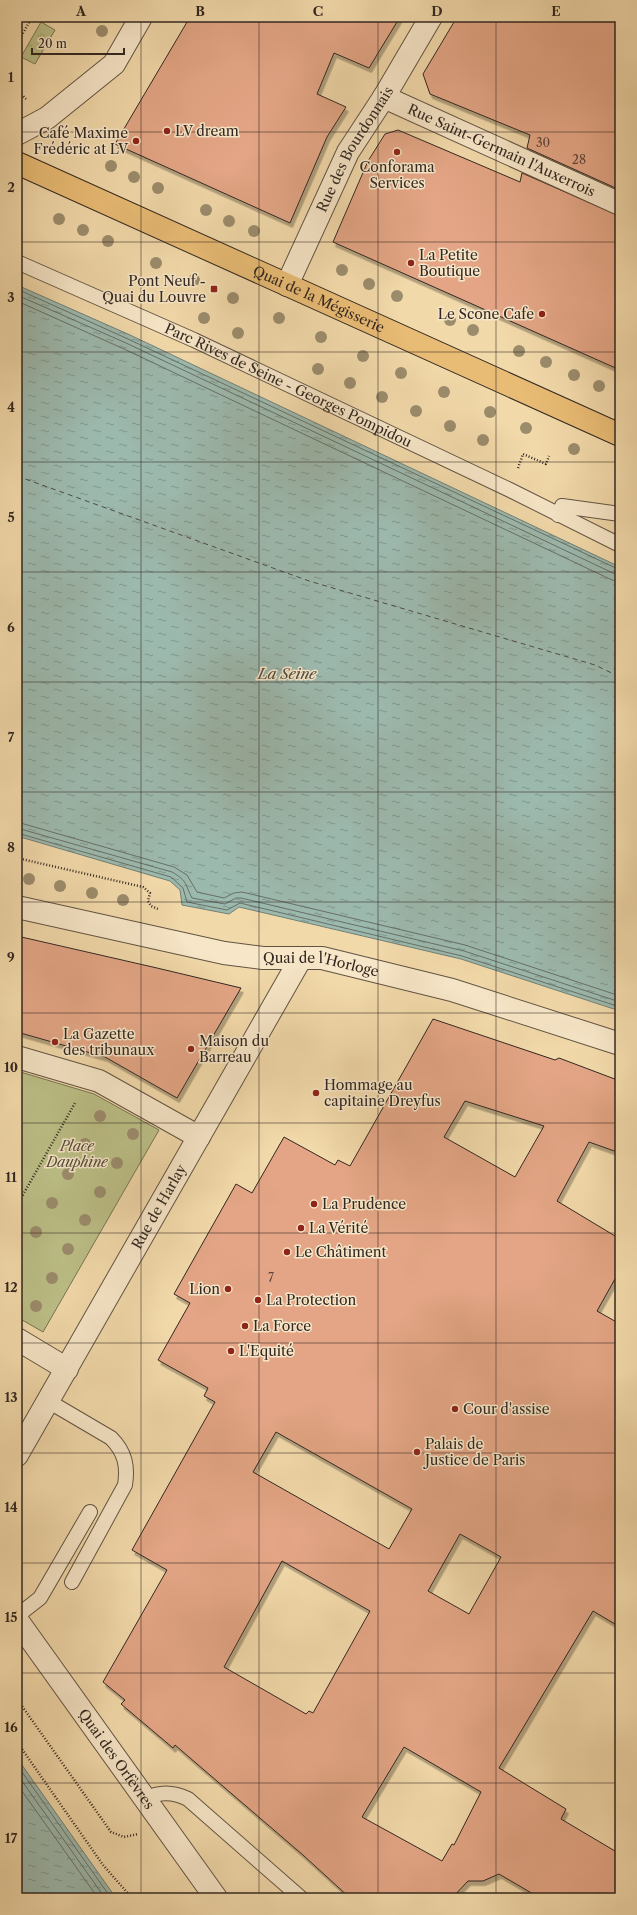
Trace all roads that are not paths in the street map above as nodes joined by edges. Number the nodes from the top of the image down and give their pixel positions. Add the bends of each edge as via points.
1 (141, 17) edge
2 (431, 17) edge
3 (384, 97) junction
4 (17, 134) edge
5 (17, 163) edge
6 (620, 204) edge
7 (17, 262) edge
8 (287, 285) junction
9 (620, 435) edge
10 (620, 514) edge
11 (558, 515) junction
12 (620, 545) edge
13 (17, 907) edge
14 (301, 958) junction
15 (620, 1044) edge
16 (17, 1057) edge
17 (199, 1137) junction
18 (17, 1339) edge
19 (66, 1369) junction
20 (48, 1401) junction
21 (17, 1455) edge
22 (90, 1512) dead end
23 (72, 1582) dead end
24 (17, 1616) edge
25 (17, 1620) edge
26 (146, 1799) junction
27 (216, 1898) edge
28 (301, 1898) edge

1 - 4 street via 114,64 48,118
2 - 3 street, Rue des Bourdonnais
3 - 6 street, Rue Saint-Germain l'Auxerrois
3 - 8 street, Rue des Bourdonnais via 348,152
5 - 8 main road, Quai de la Mégisserie
7 - 11 lane, Parc Rives de Seine - Georges Pompidou via 194,340
8 - 9 main road, Quai de la Mégisserie
10 - 11 lane via 562,506
11 - 12 lane, Parc Rives de Seine - Georges Pompidou
13 - 14 street, Quai de l'Horloge via 224,953 263,958
14 - 15 street, Quai de l'Horloge via 322,958 452,990
14 - 17 street, Rue de Harlay
16 - 17 street via 98,1081
17 - 19 street, Rue de Harlay
18 - 19 street
19 - 20 street, Rue de Harlay
20 - 21 street, Rue de Harlay
20 - 23 lane via 119,1445 127,1473 124,1485
22 - 24 lane via 40,1598
25 - 26 street, Quai des Orfèvres
26 - 27 street, Quai des Orfèvres
26 - 28 lane via 166,1792 188,1799

